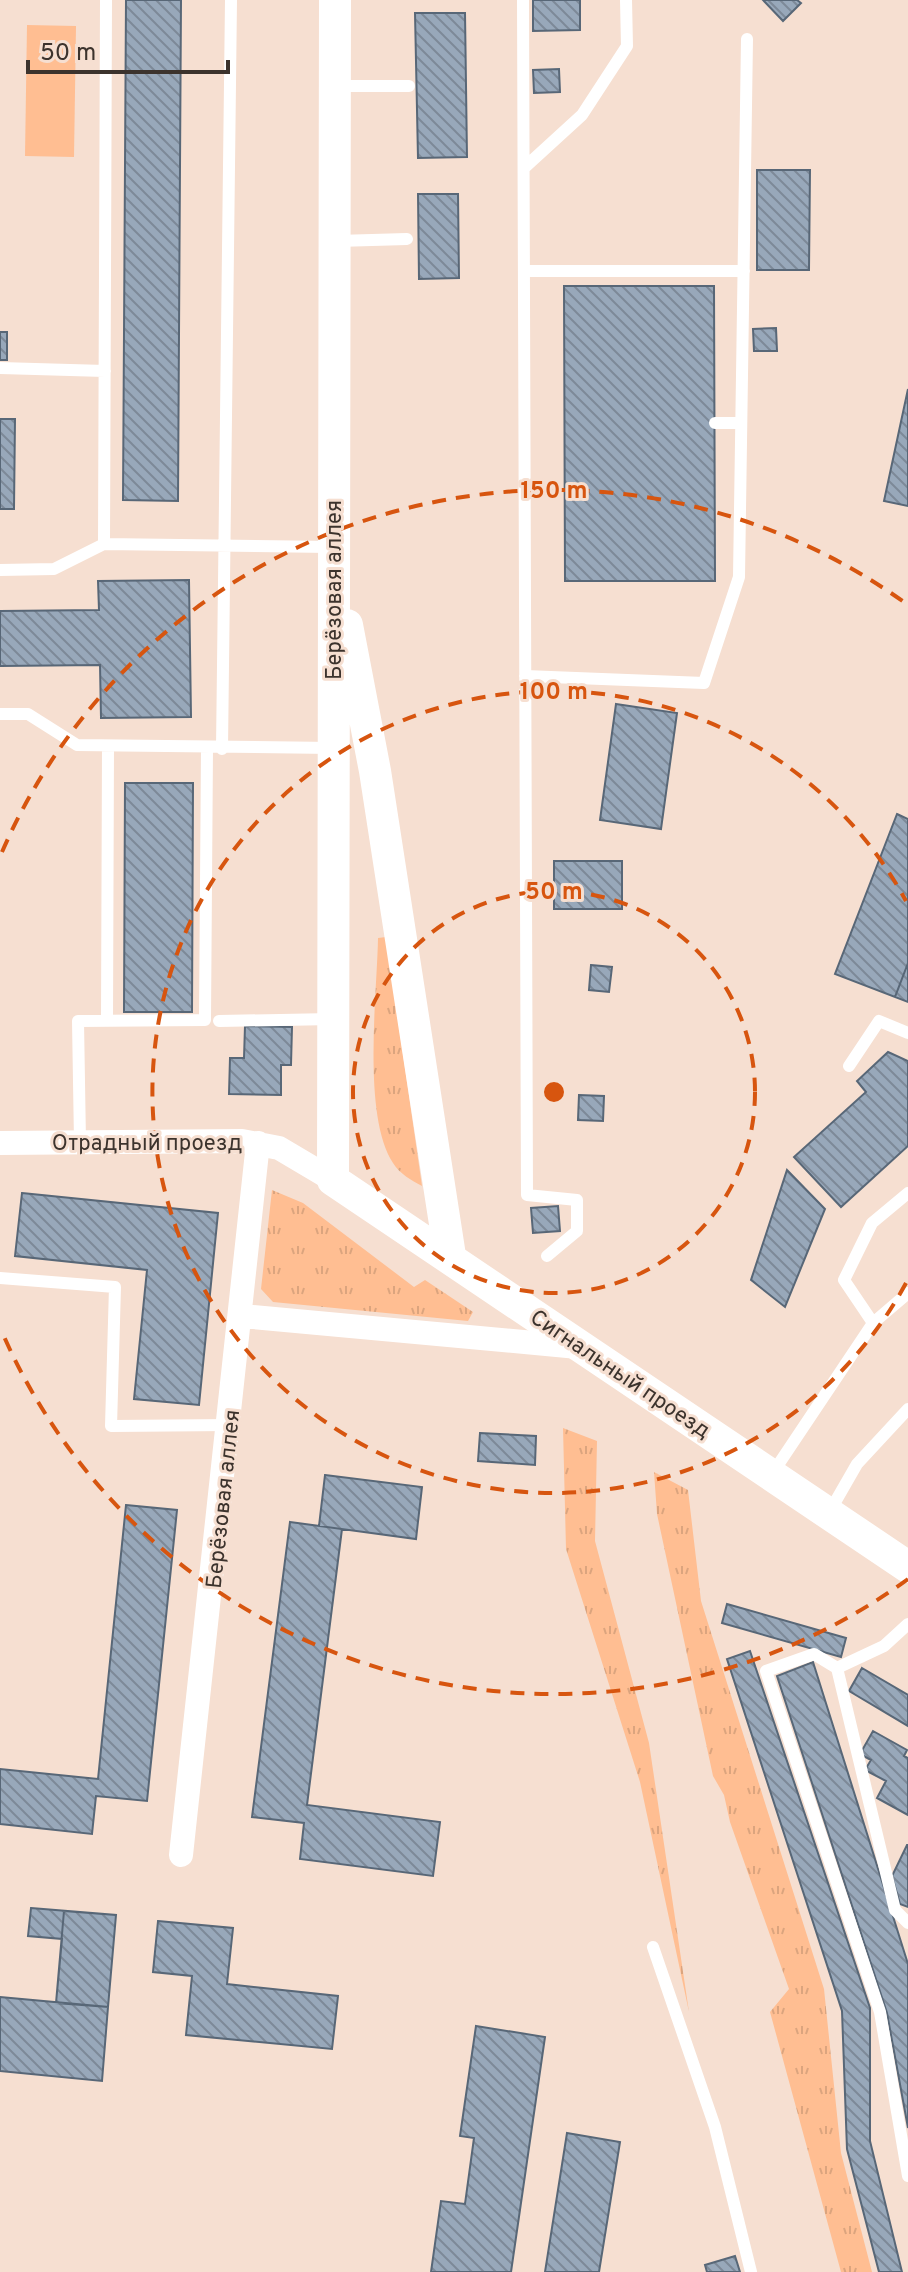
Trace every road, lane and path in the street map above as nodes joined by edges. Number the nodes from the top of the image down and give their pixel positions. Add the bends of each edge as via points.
1 (106, 0) edge
2 (231, 0) edge
3 (335, 0) edge
4 (523, 0) edge
5 (626, 0) edge
6 (747, 39) dead end
7 (335, 86) junction
8 (409, 86) dead end
9 (524, 168) junction
10 (407, 239) dead end
11 (334, 241) junction
12 (524, 271) junction
13 (744, 271) junction
14 (0, 368) edge
15 (105, 371) junction
16 (715, 423) dead end
17 (741, 423) junction
18 (104, 544) junction
19 (225, 546) junction
20 (333, 548) junction
21 (0, 570) edge
22 (525, 676) junction
23 (0, 714) edge
24 (108, 746) junction
25 (207, 748) junction
26 (333, 748) junction
27 (222, 749) junction
28 (333, 1019) junction
29 (107, 1021) junction
30 (219, 1021) dead end
31 (908, 1033) edge
32 (849, 1066) dead end
33 (80, 1142) junction
34 (0, 1143) edge
35 (258, 1143) junction
36 (333, 1180) junction
37 (908, 1193) edge
38 (450, 1256) junction
39 (547, 1256) dead end
40 (0, 1278) edge
41 (908, 1293) edge
42 (242, 1316) junction
43 (873, 1323) junction
44 (578, 1347) junction
45 (908, 1409) edge
46 (230, 1425) junction
47 (772, 1474) junction
48 (829, 1513) junction
49 (908, 1567) edge
50 (908, 1624) edge
51 (837, 1668) junction
52 (181, 1855) dead end
53 (908, 1923) edge
54 (653, 1947) dead end
55 (908, 2176) edge
56 (751, 2272) edge

1 - 15 lane
2 - 19 lane
3 - 7 main road, Берёзовая аллея
4 - 9 lane
5 - 9 lane via 627,46 582,115
6 - 13 lane
7 - 8 lane
7 - 11 main road, Берёзовая аллея
9 - 12 lane
10 - 11 lane
11 - 20 main road, Берёзовая аллея
12 - 13 lane
12 - 22 lane
13 - 17 lane
14 - 15 lane
15 - 18 lane
16 - 17 lane
17 - 22 lane via 739,577 704,683
18 - 19 lane
18 - 21 lane via 54,569
19 - 20 lane
19 - 27 lane
20 - 26 main road, Берёзовая аллея
20 - 38 main road via 375,771
22 - 39 lane via 527,1195 577,1200 577,1231
23 - 24 lane via 28,714 77,745
24 - 25 lane
24 - 29 lane
25 - 27 lane
25 - 29 lane via 205,1020
26 - 27 lane
26 - 28 main road, Берёзовая аллея
28 - 30 lane
28 - 36 main road, Берёзовая аллея
29 - 33 lane via 78,1021
31 - 32 lane via 879,1021
33 - 34 street, Отрадный проезд
33 - 35 street, Отрадный проезд
35 - 36 street, Отрадный проезд via 279,1148
35 - 42 street, Берёзовая аллея
36 - 38 main road, Сигнальный проезд
37 - 43 lane via 872,1223 844,1280
38 - 44 main road, Сигнальный проезд
40 - 46 lane via 115,1287 111,1426
41 - 43 lane
42 - 44 street
42 - 46 street, Берёзовая аллея
43 - 47 lane
44 - 47 main road, Сигнальный проезд
45 - 48 lane via 857,1464
46 - 52 street, Берёзовая аллея
47 - 48 main road, Сигнальный проезд
48 - 49 main road, Сигнальный проезд
50 - 51 lane via 895,1639
51 - 53 lane via 895,1910
51 - 55 lane via 814,1654 766,1671 880,2012
54 - 56 lane via 715,2127

